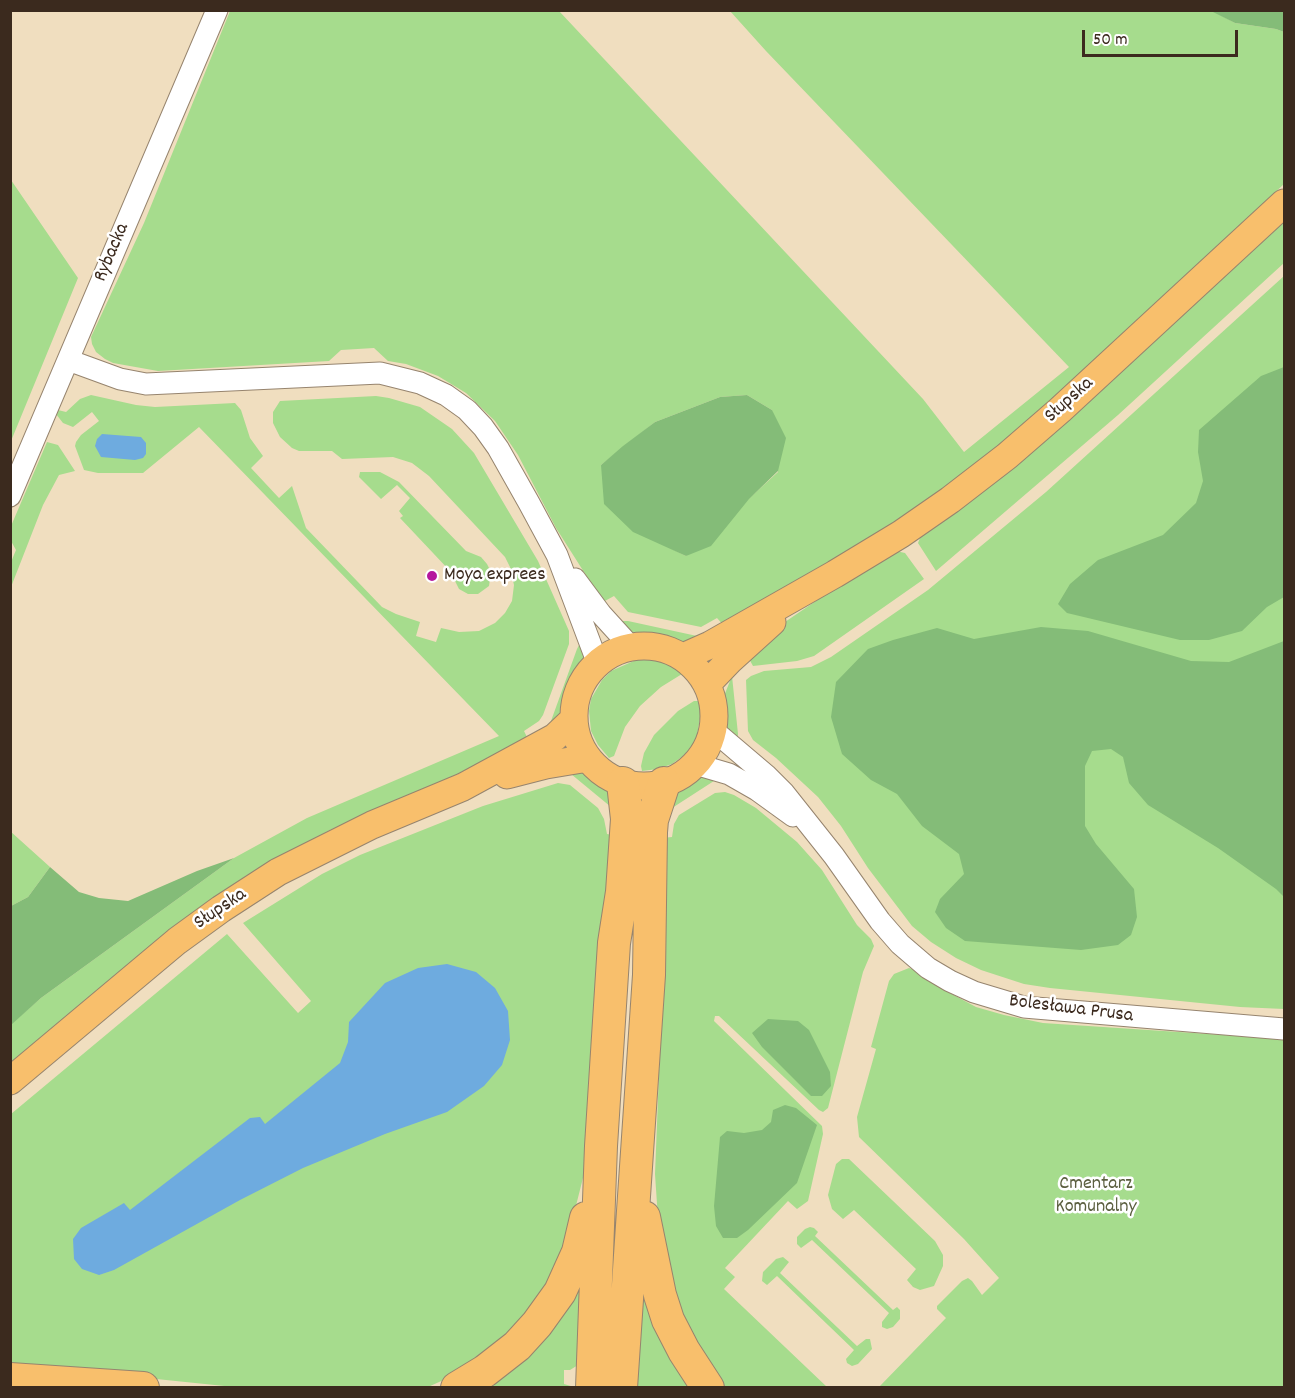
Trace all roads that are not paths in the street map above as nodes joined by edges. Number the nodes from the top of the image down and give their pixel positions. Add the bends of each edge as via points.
1 (217, 10) edge
2 (1284, 203) edge
3 (68, 360) junction
4 (10, 496) edge
5 (557, 555) junction
6 (835, 574) junction
7 (631, 647) junction
8 (683, 657) junction
9 (598, 664) junction
10 (706, 684) junction
11 (574, 719) junction
12 (713, 730) junction
13 (588, 758) junction
14 (695, 764) junction
15 (623, 783) junction
16 (664, 783) junction
17 (463, 787) junction
18 (820, 837) junction
19 (1284, 1029) edge
20 (10, 1081) edge
21 (601, 1146) junction
22 (637, 1171) junction
23 (10, 1380) edge
24 (143, 1388) edge
25 (457, 1388) edge
26 (592, 1388) edge
27 (621, 1388) edge
28 (708, 1388) edge

1 - 3 street, Rybacka
2 - 6 main road, Słupska via 1008,456 926,517
3 - 4 street, Rybacka
3 - 5 street via 146,384 367,373 420,382 457,402 483,426
5 - 7 street
5 - 9 street
6 - 8 main road, Słupska
6 - 10 main road, Słupska via 767,627
7 - 8 main road via 658,647
7 - 9 main road
8 - 10 main road
9 - 11 main road via 580,687
10 - 12 main road via 712,698
11 - 13 main road
11 - 17 main road, Słupska via 555,737
12 - 14 main road
12 - 18 street, Bolesława Prusa via 784,792
13 - 15 main road via 603,773
13 - 17 main road, Słupska
14 - 16 main road
14 - 18 street, Bolesława Prusa via 729,774 757,790
15 - 16 main road
15 - 21 highway via 627,819
16 - 22 highway via 651,832 649,975
17 - 20 main road, Słupska via 336,842 278,872 177,941
18 - 19 street, Bolesława Prusa via 900,944 928,968 974,992 1050,1010
21 - 25 highway via 578,1252 560,1292 517,1346
21 - 26 highway
22 - 27 highway
22 - 28 highway via 646,1235 668,1320
23 - 24 highway

